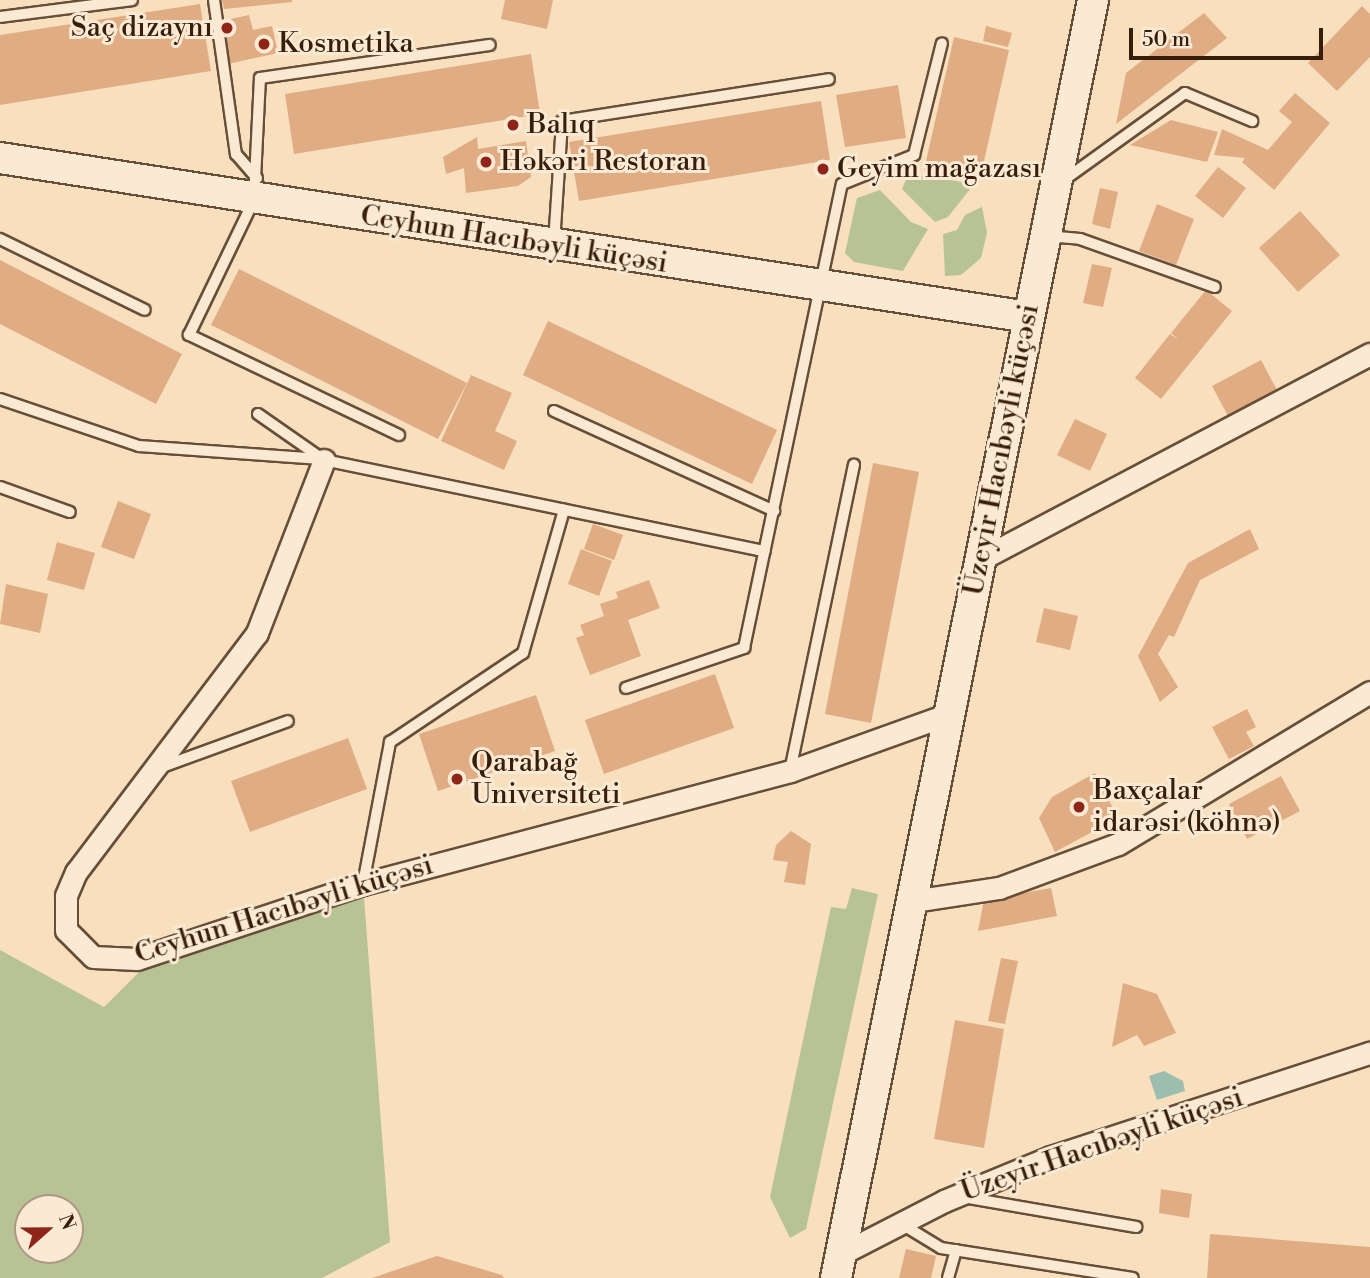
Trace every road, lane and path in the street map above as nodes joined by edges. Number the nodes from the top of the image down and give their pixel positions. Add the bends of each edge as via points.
1 (132, 0) edge
2 (214, 0) edge
3 (1093, 0) edge
4 (0, 16) edge
5 (942, 43) dead end
6 (490, 45) dead end
7 (829, 79) dead end
8 (1252, 121) dead end
9 (0, 158) edge
10 (1054, 187) junction
11 (255, 189) junction
12 (1045, 235) junction
13 (0, 239) edge
14 (554, 246) junction
15 (1215, 287) dead end
16 (822, 288) junction
17 (145, 310) dead end
18 (1028, 317) junction
19 (1370, 354) edge
20 (0, 399) edge
21 (554, 411) dead end
22 (258, 414) dead end
23 (398, 435) dead end
24 (324, 460) junction
25 (853, 466) dead end
26 (0, 487) edge
27 (564, 510) junction
28 (774, 511) junction
29 (70, 512) dead end
30 (765, 551) junction
31 (981, 559) junction
32 (626, 688) dead end
33 (1370, 692) edge
34 (952, 713) junction
35 (288, 721) dead end
36 (153, 770) junction
37 (790, 771) junction
38 (362, 884) junction
39 (913, 901) junction
40 (1370, 1053) edge
41 (957, 1196) junction
42 (900, 1223) junction
43 (1136, 1227) dead end
44 (956, 1250) junction
45 (838, 1266) edge
46 (948, 1278) edge
47 (1133, 1278) edge

1 - 4 lane
2 - 11 lane via 236,154
3 - 10 main road, Üzeyir Hacıbəyli küçəsi
5 - 16 lane via 914,155 842,184
6 - 11 lane via 260,78
7 - 14 lane via 562,121
8 - 10 lane via 1185,93
9 - 11 main road, Ceyhun Hacıbəyli küçəsi
10 - 12 main road, Üzeyir Hacıbəyli küçəsi
11 - 14 main road, Ceyhun Hacıbəyli küçəsi
11 - 23 lane via 189,335
12 - 15 lane via 1080,239
12 - 18 main road, Üzeyir Hacıbəyli küçəsi
13 - 17 lane
14 - 16 main road, Ceyhun Hacıbəyli küçəsi
16 - 18 main road, Ceyhun Hacıbəyli küçəsi
16 - 28 lane
18 - 31 main road, Üzeyir Hacıbəyli küçəsi
19 - 31 street
20 - 24 lane via 139,446
21 - 28 lane
22 - 24 lane
24 - 27 lane
24 - 36 street, Ceyhun Hacıbəyli küçəsi via 257,633
25 - 37 lane
26 - 29 lane
27 - 30 lane
27 - 38 lane via 523,653 390,742
28 - 30 lane
30 - 32 lane via 744,648
31 - 34 main road, Üzeyir Hacıbəyli küçəsi
33 - 39 street via 1118,844 999,888
34 - 37 street, Ceyhun Hacıbəyli küçəsi
34 - 39 main road, Üzeyir Hacıbəyli küçəsi
35 - 36 lane
36 - 38 street, Ceyhun Hacıbəyli küçəsi via 76,872 66,896 66,930 93,957 137,959
37 - 38 street, Ceyhun Hacıbəyli küçəsi
39 - 45 main road, Üzeyir Hacıbəyli küçəsi
40 - 41 street, Üzeyir Hacıbəyli küçəsi via 1051,1157
41 - 42 street, Üzeyir Hacıbəyli küçəsi
41 - 43 lane
42 - 44 lane via 919,1239
42 - 45 street, Üzeyir Hacıbəyli küçəsi
44 - 46 lane
44 - 47 lane

